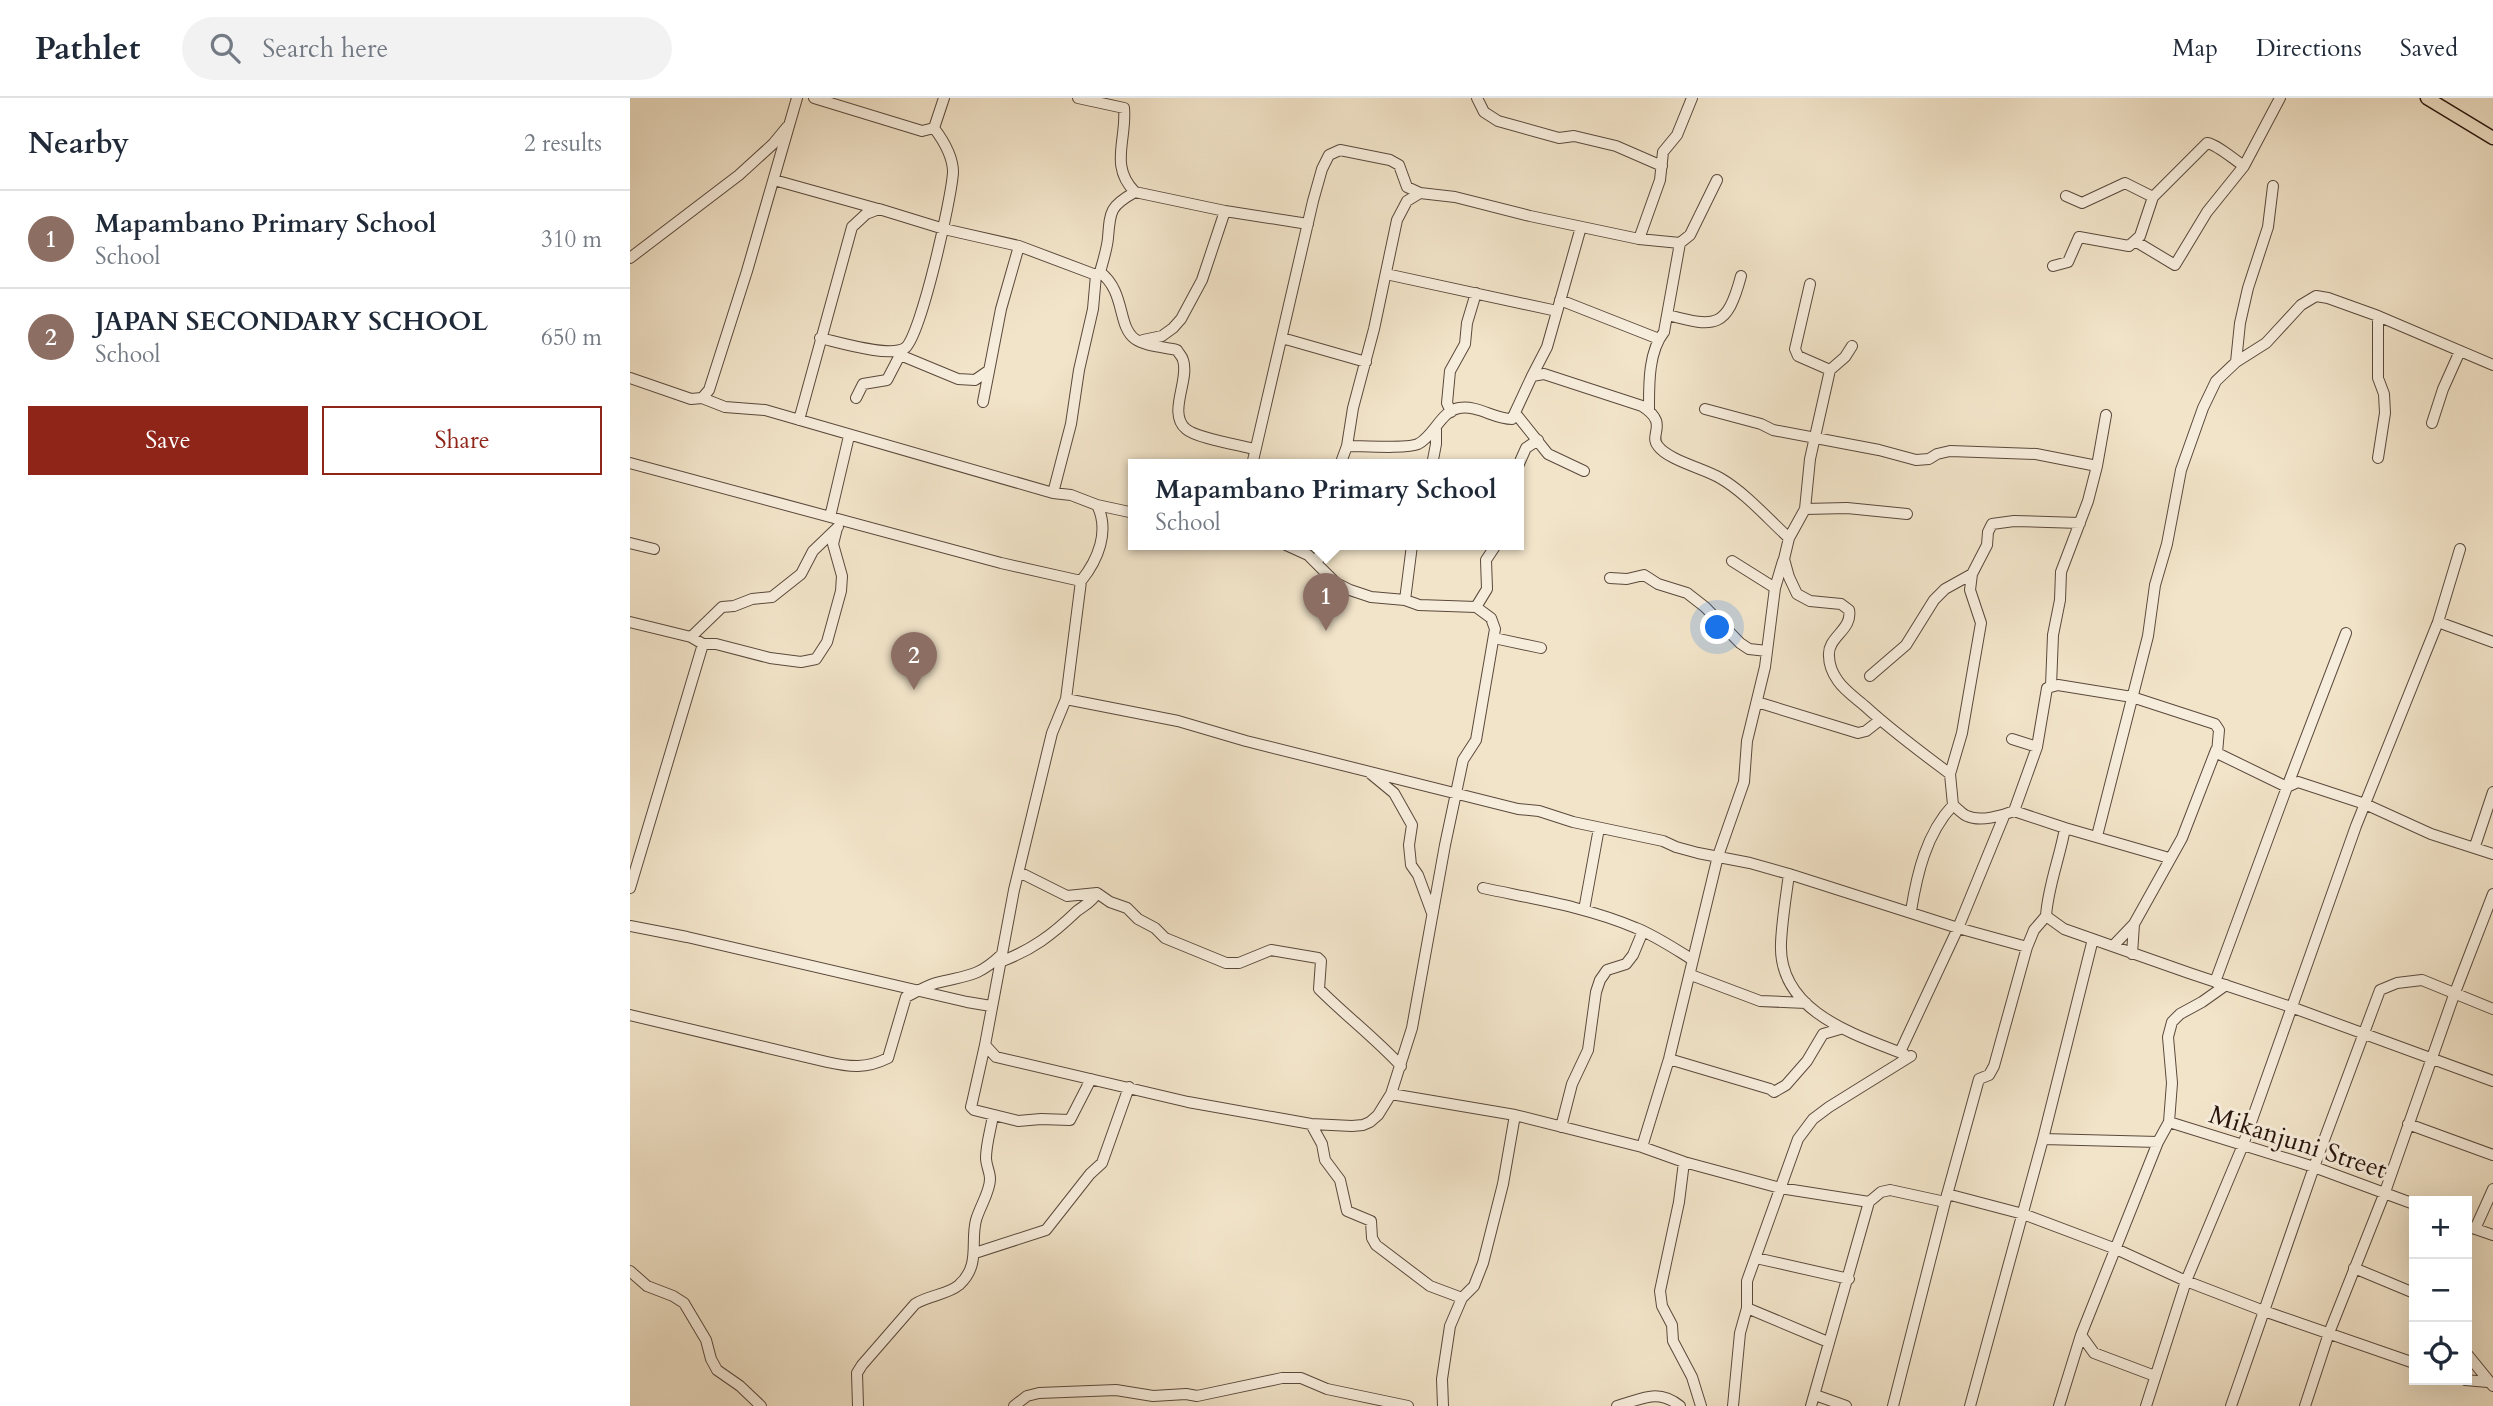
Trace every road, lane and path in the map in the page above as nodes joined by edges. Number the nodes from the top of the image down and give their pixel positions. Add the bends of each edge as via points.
1 (797, 98) edge
2 (814, 98) edge
3 (944, 98) edge
4 (1078, 98) edge
5 (1477, 98) edge
6 (1692, 98) edge
7 (2280, 98) edge
8 (2427, 98) edge
9 (790, 124) junction
10 (934, 128) junction
11 (2493, 138) edge
12 (1661, 166) junction
13 (2244, 166) junction
14 (774, 180) junction
15 (1717, 180) dead end
16 (2273, 186) dead end
17 (1135, 192) junction
18 (1420, 193) junction
19 (2066, 197) dead end
20 (2153, 197) junction
21 (879, 209) junction
22 (1225, 211) junction
23 (1308, 224) junction
24 (1581, 227) junction
25 (944, 229) junction
26 (1639, 239) junction
27 (2135, 241) junction
28 (1681, 243) junction
29 (1019, 246) junction
30 (630, 258) edge
31 (2053, 266) dead end
32 (1098, 274) junction
33 (1385, 274) junction
34 (1741, 276) dead end
35 (1810, 284) dead end
36 (1476, 293) junction
37 (1560, 300) junction
38 (1557, 311) junction
39 (1668, 315) junction
40 (2378, 316) junction
41 (820, 338) junction
42 (1282, 338) junction
43 (1658, 339) junction
44 (1139, 341) junction
45 (1852, 346) dead end
46 (2460, 351) junction
47 (902, 352) junction
48 (1366, 362) junction
49 (2236, 362) junction
50 (2493, 365) edge
51 (1830, 370) junction
52 (988, 371) junction
53 (1532, 376) junction
54 (630, 378) edge
55 (702, 398) junction
56 (856, 398) dead end
57 (983, 402) dead end
58 (1704, 409) dead end
59 (1649, 410) junction
60 (1451, 412) junction
61 (1516, 414) junction
62 (2106, 415) dead end
63 (799, 420) junction
64 (2432, 423) dead end
65 (1436, 428) junction
66 (849, 436) junction
67 (1814, 439) junction
68 (1538, 440) junction
69 (1347, 446) junction
70 (1254, 449) junction
71 (2378, 458) dead end
72 (1253, 459) edge
73 (1340, 459) edge
74 (1433, 459) edge
75 (1521, 459) edge
76 (630, 463) edge
77 (2097, 466) junction
78 (1584, 471) dead end
79 (1053, 493) junction
80 (1097, 505) junction
81 (1805, 509) junction
82 (1128, 512) edge
83 (1908, 514) dead end
84 (836, 521) junction
85 (2080, 523) junction
86 (1789, 538) junction
87 (630, 543) edge
88 (654, 549) dead end
89 (2460, 549) dead end
90 (1297, 550) edge
91 (1321, 550) edge
92 (1411, 550) edge
93 (1493, 550) edge
94 (1784, 559) junction
95 (1732, 561) dead end
96 (1317, 564) junction
97 (1972, 573) junction
98 (1610, 578) dead end
99 (1081, 581) junction
100 (1775, 588) junction
101 (1405, 600) junction
102 (1476, 607) junction
103 (630, 622) edge
104 (2438, 622) junction
105 (2346, 633) dead end
106 (691, 637) junction
107 (1494, 638) junction
108 (2493, 642) edge
109 (703, 645) junction
110 (1541, 648) dead end
111 (1767, 650) junction
112 (1870, 676) dead end
113 (2051, 686) junction
114 (2132, 697) junction
115 (1066, 699) junction
116 (1758, 702) junction
117 (1880, 720) junction
118 (2012, 739) dead end
119 (2037, 747) junction
120 (2216, 750) junction
121 (1368, 772) junction
122 (1950, 774) junction
123 (2287, 787) junction
124 (2493, 792) edge
125 (1456, 793) junction
126 (2365, 804) junction
127 (1953, 805) junction
128 (2014, 811) junction
129 (2004, 816) junction
130 (1599, 828) junction
131 (2065, 828) junction
132 (2096, 836) junction
133 (2475, 846) junction
134 (2493, 854) edge
135 (1718, 856) junction
136 (2169, 858) junction
137 (633, 864) edge
138 (1019, 872) junction
139 (1789, 874) junction
140 (630, 888) edge
141 (1483, 888) dead end
142 (1097, 892) junction
143 (2493, 894) edge
144 (1584, 910) junction
145 (1910, 911) junction
146 (2046, 916) junction
147 (1433, 917) junction
148 (2134, 924) junction
149 (630, 926) edge
150 (1958, 928) junction
151 (1643, 931) junction
152 (2094, 939) junction
153 (2113, 946) junction
154 (2027, 947) junction
155 (2132, 954) junction
156 (1001, 958) junction
157 (1693, 960) junction
158 (1691, 975) junction
159 (2220, 983) junction
160 (918, 990) junction
161 (2454, 995) junction
162 (1806, 1003) junction
163 (991, 1006) junction
164 (2291, 1007) junction
165 (2493, 1009) edge
166 (630, 1016) edge
167 (1840, 1029) junction
168 (2364, 1034) junction
169 (985, 1045) junction
170 (1900, 1052) junction
171 (1669, 1059) junction
172 (2432, 1059) junction
173 (1401, 1066) junction
174 (1091, 1079) junction
175 (2493, 1082) edge
176 (1129, 1087) junction
177 (1391, 1094) junction
178 (993, 1115) junction
179 (1515, 1115) junction
180 (2169, 1122) junction
181 (1311, 1124) junction
182 (2408, 1124) junction
183 (1561, 1127) junction
184 (2043, 1139) junction
185 (2158, 1142) junction
186 (2243, 1144) junction
187 (1642, 1147) junction
188 (2493, 1155) edge
189 (1684, 1162) junction
190 (2314, 1167) junction
191 (1777, 1186) junction
192 (2493, 1189) edge
193 (2385, 1192) junction
194 (1946, 1198) junction
195 (1869, 1202) junction
196 (2409, 1202) edge
197 (2023, 1214) junction
198 (2472, 1225) edge
199 (2472, 1227) edge
200 (2493, 1236) edge
201 (2116, 1249) junction
202 (975, 1253) junction
203 (1756, 1258) junction
204 (2354, 1268) junction
205 (630, 1271) edge
206 (1849, 1279) junction
207 (2186, 1281) junction
208 (2409, 1291) edge
209 (1462, 1298) junction
210 (1747, 1308) junction
211 (2264, 1311) junction
212 (2329, 1333) junction
213 (2081, 1335) junction
214 (1828, 1342) junction
215 (2472, 1360) edge
216 (2409, 1361) edge
217 (2155, 1376) junction
218 (2472, 1381) edge
219 (2491, 1384) edge
220 (1815, 1395) junction
221 (761, 1406) edge
222 (858, 1406) edge
223 (1014, 1406) edge
224 (1408, 1406) edge
225 (1443, 1406) edge
226 (1617, 1406) edge
227 (1681, 1406) edge
228 (1701, 1406) edge
229 (1734, 1406) edge
230 (1811, 1406) edge
231 (1846, 1406) edge
232 (1893, 1406) edge
233 (1970, 1406) edge
234 (2059, 1406) edge
235 (2146, 1406) edge
236 (2231, 1406) edge
237 (2305, 1406) edge

1 - 9 street
2 - 10 street via 922,131
3 - 10 street
4 - 17 street via 1124,108 1120,170
5 - 12 street via 1484,112 1498,121 1559,138 1574,136 1615,146
6 - 12 street via 1677,135 1663,152
7 - 13 street
8 - 11 main road
9 - 14 street
9 - 30 street via 738,176
10 - 25 street via 944,141 953,169
12 - 26 street
13 - 20 street via 2207,143
13 - 27 street via 2207,212 2175,265
14 - 21 street
14 - 55 street via 709,390
15 - 28 street via 1690,235
16 - 49 street via 2268,227 2248,289
17 - 22 street
17 - 32 street via 1120,200 1110,214
18 - 23 street via 1407,187 1399,165 1390,160 1340,150 1329,155 1322,169
18 - 24 street
18 - 33 street via 1407,201 1397,220
19 - 20 street via 2081,203 2125,183
20 - 27 street
21 - 25 street
21 - 41 street via 852,227
22 - 23 street
22 - 44 street via 1202,280 1181,318 1162,336
23 - 42 street
24 - 26 street
24 - 37 street
25 - 29 street
25 - 47 street via 916,328
26 - 28 street
27 - 31 street via 2119,246 2079,237 2068,262
28 - 39 street
29 - 32 street
29 - 52 street
32 - 44 street via 1113,285 1126,329
32 - 79 street via 1071,424
33 - 36 street
33 - 48 street
34 - 39 street via 1729,312 1719,318 1705,325
35 - 51 street via 1795,349 1798,356
36 - 38 street
36 - 60 street via 1465,344 1450,371 1447,403
37 - 38 street
37 - 43 street
38 - 53 street via 1547,347
39 - 43 street
40 - 46 street
40 - 49 street via 2316,296 2266,343
40 - 71 street via 2378,378 2385,413
41 - 47 street
41 - 63 street
42 - 48 street
42 - 70 street
43 - 59 street
44 - 70 street via 1177,350 1183,360 1178,411 1186,429
45 - 51 street
46 - 50 street
46 - 64 street
47 - 52 street via 958,379 975,380
47 - 56 street via 887,380 863,384
48 - 69 street
49 - 114 street via 2216,381 2181,470
51 - 67 street
52 - 57 street
53 - 59 street via 1544,374
53 - 61 street
54 - 55 street via 691,399
55 - 63 street via 725,407 765,410
58 - 67 street
59 - 86 street via 1656,418 1658,446 1722,479
60 - 61 street via 1478,409 1503,419
60 - 65 street
61 - 68 street
62 - 77 street
63 - 66 street
65 - 69 street via 1415,446
65 - 74 street
66 - 79 street
66 - 84 street
67 - 77 street via 1916,460 1951,451 2036,454
67 - 81 street
68 - 75 street via 1526,448
68 - 78 street via 1548,454
69 - 73 street
70 - 72 street
76 - 84 street
77 - 85 street
79 - 80 street
80 - 82 street
80 - 99 street via 1102,515 1101,545
81 - 83 street
81 - 86 street
84 - 99 street
84 - 106 street via 801,574 772,597 722,607
84 - 109 street via 833,544 841,569 841,591 827,642 816,659 788,661
85 - 97 street via 1992,524
85 - 113 street via 2061,572
86 - 94 street
87 - 88 street
89 - 104 street
90 - 96 street
91 - 96 street
92 - 101 street
93 - 102 street via 1486,560 1487,589
94 - 100 street
94 - 117 street via 1797,594 1849,610 1845,629 1828,655 1839,683
95 - 100 street
96 - 101 street via 1350,590
97 - 112 street via 1945,589 1906,645
97 - 122 street via 1970,590 1981,623 1962,733
98 - 111 street via 1644,575 1687,593 1740,643 1749,649
99 - 115 street
100 - 111 street
101 - 102 street via 1419,605
102 - 107 street via 1491,618
103 - 106 street
104 - 108 street
104 - 126 street
105 - 123 street
106 - 109 street
107 - 110 street
107 - 125 street via 1476,740 1463,760
109 - 137 street
111 - 116 street
113 - 114 street
113 - 119 street
114 - 120 street via 2215,724 2219,730
114 - 132 street
115 - 121 street via 1178,721
115 - 138 street via 1052,733
116 - 117 street via 1858,733
116 - 135 street via 1744,782
117 - 122 street
118 - 119 street
119 - 128 street
120 - 123 street
120 - 136 street via 2194,811
121 - 125 street
121 - 147 street via 1394,793 1408,816 1412,825 1410,865 1418,874
122 - 127 street
123 - 126 street via 2298,782
123 - 159 street
124 - 133 street
125 - 130 street
125 - 147 street
126 - 133 street via 2431,834
126 - 164 street
127 - 129 street via 1966,816
127 - 145 street via 1938,824 1924,856
128 - 129 street
128 - 131 street
129 - 150 street
130 - 135 street
130 - 144 street
131 - 132 street
131 - 146 street
132 - 136 street
133 - 134 street
135 - 139 street
135 - 157 street
136 - 148 street
137 - 140 street
138 - 142 street via 1067,897
138 - 156 street
139 - 145 street
139 - 162 street via 1780,946 1784,969
141 - 144 street
142 - 156 street via 1047,939 1019,955
142 - 173 street via 1127,908 1165,938 1226,963 1272,950 1318,958 1319,989
143 - 161 street
144 - 151 street
145 - 150 street
146 - 152 street via 2064,929
146 - 154 street
147 - 173 street via 1420,995
148 - 153 street
148 - 155 street
149 - 160 street
150 - 154 street
150 - 170 street
151 - 157 street
151 - 183 street via 1626,964 1607,970 1600,980 1588,1050 1572,1084
152 - 153 street
152 - 184 street
153 - 155 street
154 - 194 street via 1994,1066 1989,1075 1979,1079
155 - 159 street
156 - 160 street via 983,971
156 - 163 street
157 - 158 street
158 - 162 street via 1760,1001
158 - 171 street
159 - 164 street
159 - 180 street via 2172,1022 2168,1037
160 - 163 street
160 - 166 street via 906,998 888,1058 860,1068
161 - 165 street
161 - 168 street via 2418,980 2383,988
161 - 172 street
162 - 167 street
163 - 169 street
164 - 168 street
164 - 186 street
167 - 170 street
167 - 171 street via 1823,1034 1807,1061 1774,1092
168 - 172 street
168 - 190 street
169 - 174 street via 996,1057
169 - 178 street via 971,1107
170 - 191 street via 1911,1056 1813,1119 1798,1139
171 - 187 street
172 - 175 street
172 - 182 street
173 - 177 street
174 - 176 street
174 - 178 street via 1070,1120 1018,1121
176 - 181 street
176 - 202 street via 1102,1163 1046,1230
177 - 179 street
177 - 181 street via 1378,1115 1363,1125
178 - 202 street via 986,1158 990,1180 975,1222
179 - 183 street
179 - 209 street via 1483,1263 1474,1286
180 - 185 street
180 - 186 street, Mikanjuni Street
181 - 209 street via 1325,1160 1340,1180 1347,1211 1371,1221 1376,1245 1430,1286
182 - 188 street
182 - 193 street
183 - 187 street
184 - 185 street
184 - 197 street
185 - 201 street
186 - 190 street, Mikanjuni Street
186 - 207 street
187 - 189 street
189 - 191 street
189 - 228 street via 1662,1306
190 - 193 street, Mikanjuni Street
190 - 211 street
191 - 195 street
191 - 203 street
192 - 198 street
193 - 196 street, Mikanjuni Street
193 - 204 street
194 - 195 street via 1891,1190
194 - 197 street
194 - 232 street
195 - 206 street
197 - 201 street
197 - 233 street
199 - 200 street
201 - 207 street
201 - 213 street
202 - 222 street via 961,1283 915,1304 862,1365
203 - 206 street
203 - 210 street via 1747,1281
204 - 208 street
204 - 212 street
205 - 221 street via 647,1286 684,1304 706,1340 717,1370
206 - 214 street
207 - 211 street
207 - 217 street
209 - 225 street via 1451,1326
210 - 214 street
210 - 229 street via 1740,1333
211 - 212 street
211 - 236 street
212 - 216 street
212 - 237 street
213 - 217 street via 2094,1353
213 - 234 street
214 - 220 street
215 - 219 street
217 - 235 street
218 - 219 street
220 - 230 street
220 - 231 street
223 - 224 street via 1039,1393 1120,1390 1197,1396 1282,1378 1301,1378 1327,1389
226 - 227 street via 1663,1396

